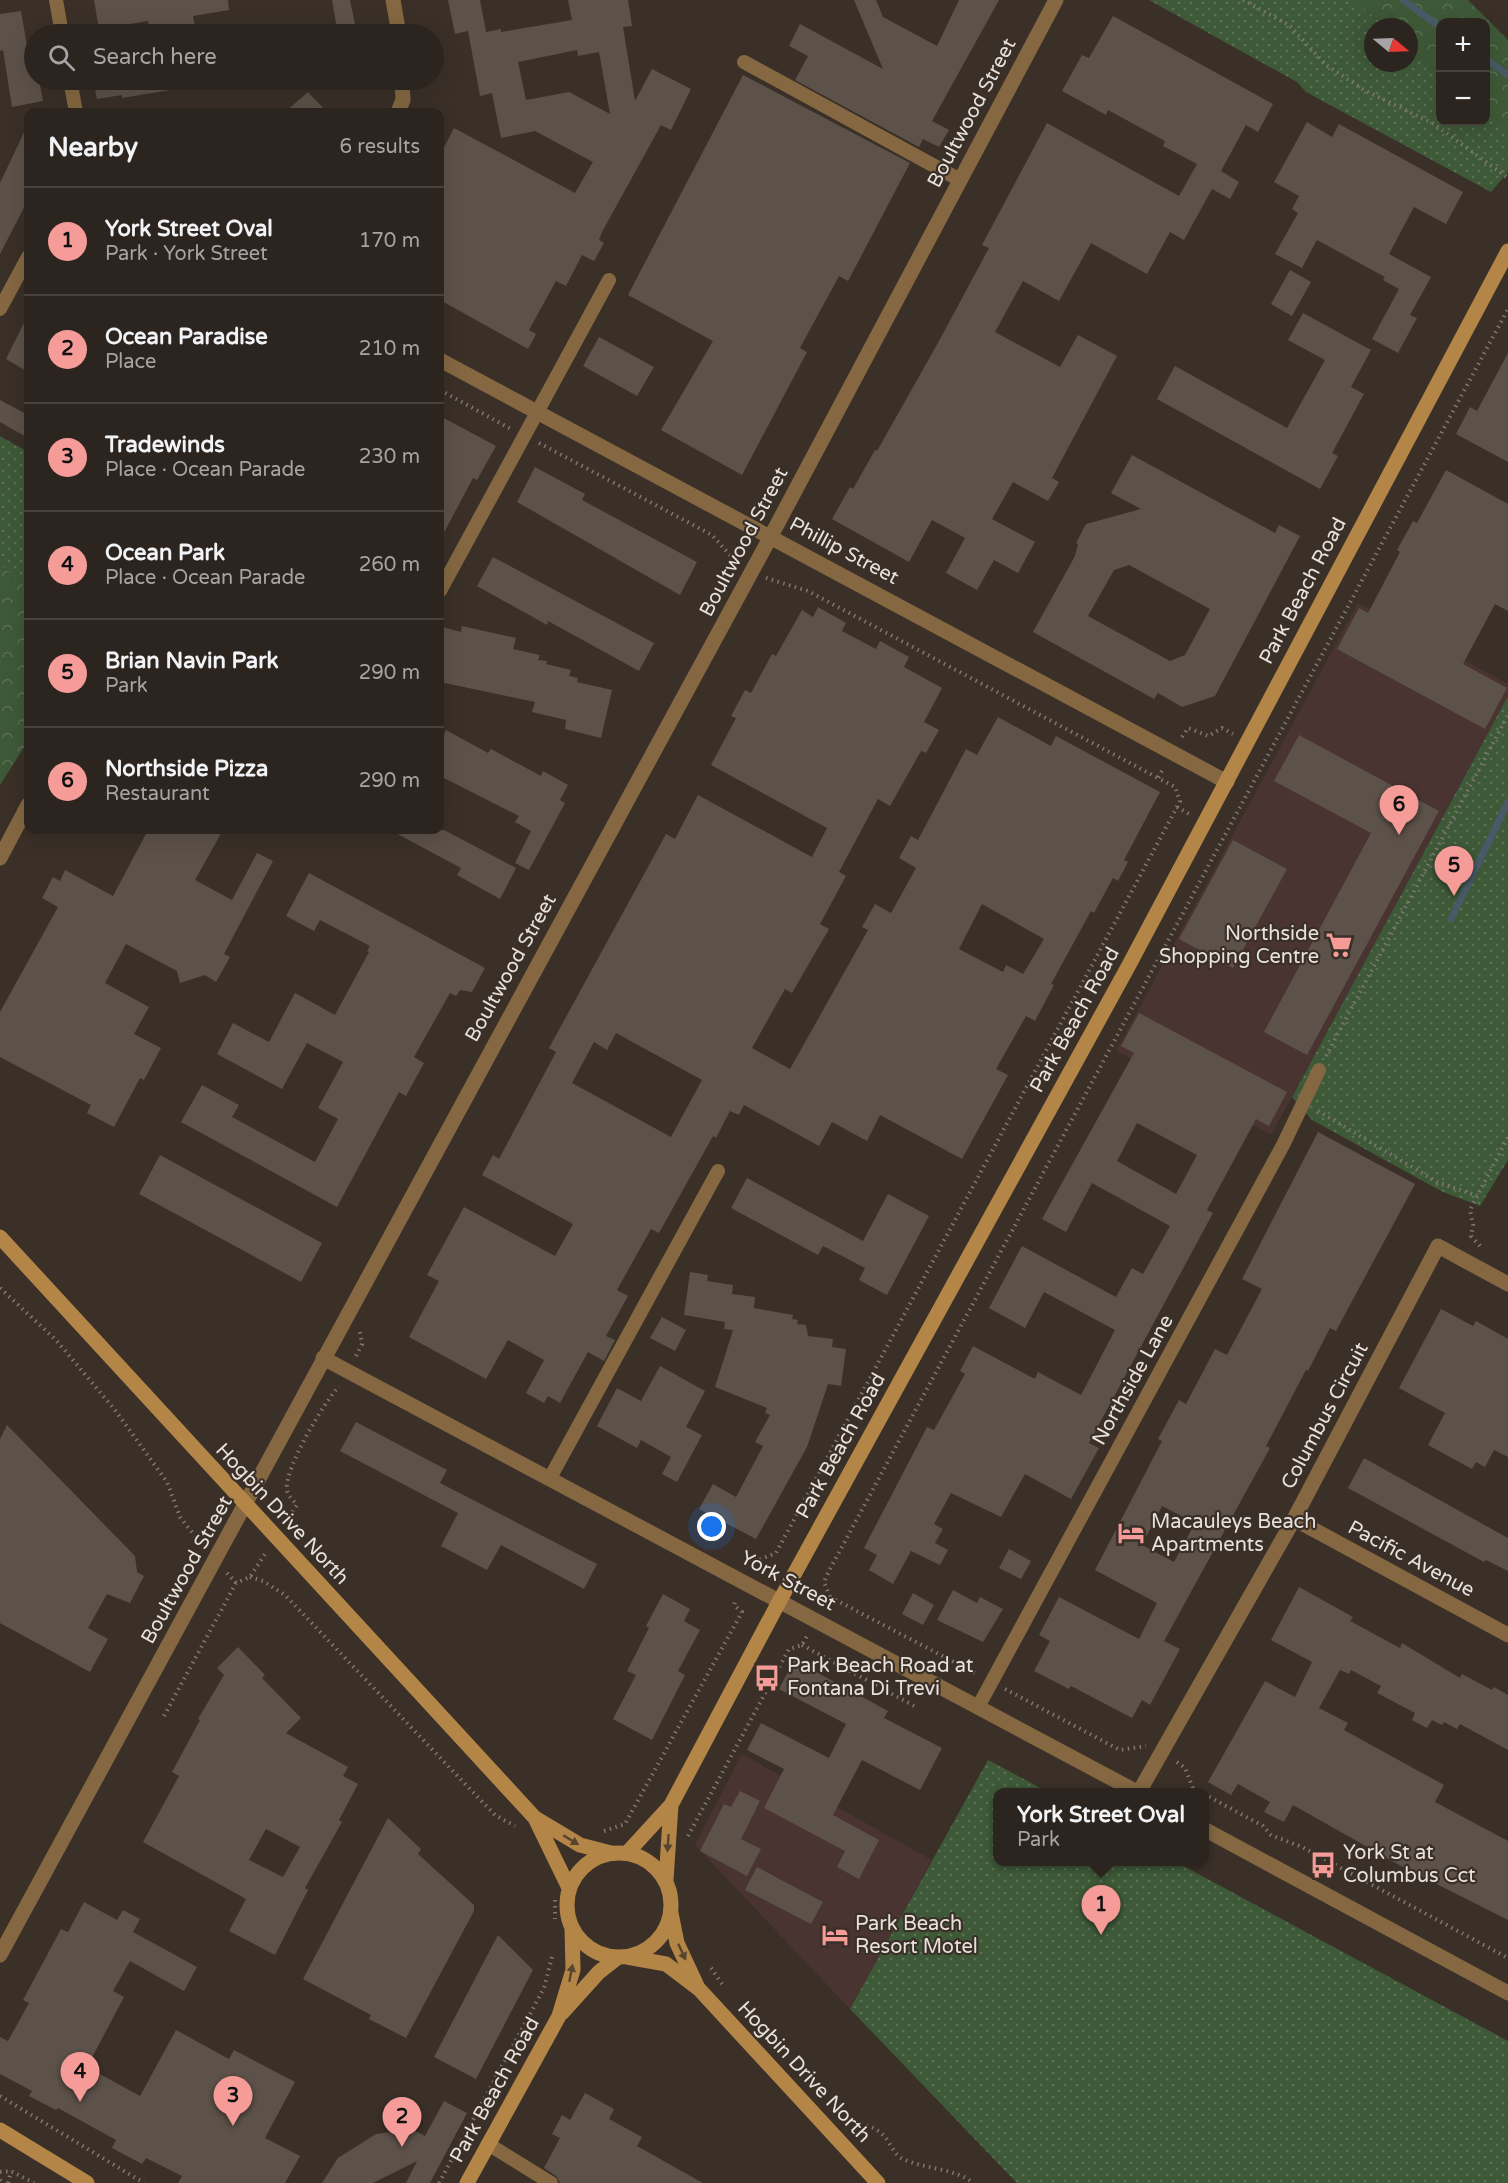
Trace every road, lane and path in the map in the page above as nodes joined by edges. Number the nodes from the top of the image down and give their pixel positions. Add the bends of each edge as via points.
1 (56, 0) edge
2 (393, 0) edge
3 (1056, 0) edge
4 (1243, 0) edge
5 (60, 24) edge
6 (397, 24) edge
7 (744, 62) dead end
8 (72, 90) edge
9 (402, 90) edge
10 (75, 108) edge
11 (400, 108) edge
12 (1508, 178) edge
13 (960, 180) junction
14 (1508, 251) edge
15 (24, 264) edge
16 (609, 280) dead end
17 (0, 309) edge
18 (1508, 309) edge
19 (444, 362) edge
20 (444, 392) edge
21 (537, 412) junction
22 (518, 432) dead end
23 (530, 439) dead end
24 (771, 536) junction
25 (733, 561) dead end
26 (761, 576) dead end
27 (444, 584) edge
28 (1508, 715) edge
29 (1234, 734) dead end
30 (1182, 738) dead end
31 (1161, 771) dead end
32 (1158, 778) junction
33 (1227, 782) junction
34 (1177, 807) junction
35 (1185, 811) dead end
36 (24, 813) edge
37 (0, 858) edge
38 (1319, 1070) joint
39 (1312, 1107) dead end
40 (1508, 1137) edge
41 (718, 1171) dead end
42 (1477, 1196) junction
43 (0, 1237) edge
44 (1490, 1251) dead end
45 (1508, 1284) edge
46 (0, 1288) edge
47 (356, 1330) dead end
48 (358, 1352) dead end
49 (323, 1358) junction
50 (339, 1386) dead end
51 (550, 1478) junction
52 (246, 1506) junction
53 (290, 1514) dead end
54 (1294, 1519) junction
55 (204, 1548) dead end
56 (258, 1565) dead end
57 (752, 1569) dead end
58 (228, 1574) dead end
59 (250, 1577) junction
60 (236, 1583) junction
61 (830, 1597) junction
62 (736, 1600) dead end
63 (780, 1600) junction
64 (823, 1609) dead end
65 (1508, 1635) edge
66 (806, 1638) dead end
67 (802, 1645) junction
68 (987, 1680) dead end
69 (1004, 1689) dead end
70 (978, 1707) junction
71 (918, 1708) dead end
72 (164, 1716) dead end
73 (1152, 1748) dead end
74 (1176, 1761) dead end
75 (1130, 1788) edge
76 (1140, 1788) edge
77 (1193, 1788) edge
78 (1209, 1796) edge
79 (671, 1805) junction
80 (536, 1818) junction
81 (625, 1824) dead end
82 (519, 1827) dead end
83 (1209, 1832) edge
84 (687, 1839) dead end
85 (611, 1853) junction
86 (627, 1853) junction
87 (666, 1880) junction
88 (569, 1888) junction
89 (553, 1894) dead end
90 (671, 1913) junction
91 (555, 1924) dead end
92 (572, 1928) junction
93 (554, 1943) dead end
94 (0, 1955) edge
95 (622, 1958) junction
96 (1508, 1958) edge
97 (710, 1966) dead end
98 (699, 1989) junction
99 (730, 1993) dead end
100 (1508, 1993) edge
101 (559, 2016) junction
102 (0, 2096) edge
103 (838, 2110) dead end
104 (0, 2130) edge
105 (488, 2144) junction
106 (11, 2170) junction
107 (0, 2172) edge
108 (8, 2183) edge
109 (34, 2183) edge
110 (87, 2183) edge
111 (144, 2183) edge
112 (439, 2183) edge
113 (467, 2183) edge
114 (552, 2183) edge
115 (878, 2183) edge
116 (972, 2183) edge

1 - 5 lane
2 - 6 street
3 - 13 street, Boultwood Street
4 - 12 path via 1289,26 1326,65 1364,90 1434,123
7 - 13 lane
8 - 10 lane
9 - 11 street
13 - 24 street, Boultwood Street
14 - 33 street, Park Beach Road
15 - 17 lane
16 - 21 lane
18 - 61 path via 829,1571 824,1582
19 - 21 street, Phillip Street
20 - 22 path
21 - 24 street, Phillip Street
21 - 27 lane
23 - 25 path via 712,535
24 - 33 street, Phillip Street
24 - 49 street, Boultwood Street
26 - 32 path via 808,591
28 - 38 path
29 - 30 path via 1222,728 1208,736 1188,728
31 - 32 path
32 - 34 path via 1175,787 1180,801
33 - 63 street, Park Beach Road
34 - 35 path
34 - 57 path via 776,1553 756,1561
36 - 37 street
38 - 70 lane, Northside Lane via 1283,1145
39 - 42 path via 1437,1182
40 - 42 path
41 - 51 lane
42 - 44 path via 1470,1210 1471,1236
43 - 52 street, Hogbin Drive North
45 - 54 street, Columbus Circuit via 1438,1246
46 - 55 path via 56,1340 115,1410 167,1482 180,1517
47 - 48 path via 362,1344
49 - 51 street, York Street
49 - 52 street, Boultwood Street
50 - 53 path via 326,1401 286,1477 287,1493 297,1505
51 - 63 street, York Street
52 - 80 street, Hogbin Drive North
52 - 94 street, Boultwood Street
54 - 65 street, Pacific Avenue
54 - 76 street, Columbus Circuit
56 - 59 path
58 - 60 path
59 - 60 path
59 - 82 path via 285,1595 495,1815
60 - 72 path
61 - 64 path
61 - 68 path
62 - 81 path via 734,1605 742,1612
63 - 70 street, York Street
63 - 79 street, Park Beach Road
66 - 67 path
67 - 71 path
67 - 84 path via 789,1649
69 - 73 path via 1120,1750 1142,1745
70 - 75 street, York Street
74 - 77 path via 1185,1768
78 - 96 path via 1263,1826 1271,1835 1302,1847
79 - 86 street, Park Beach Road
79 -> 87 street, Park Beach Road
80 -> 85 street, Hogbin Drive North via 580,1845
80 - 88 street, Hogbin Drive North
83 - 100 street
85 - 86 street
85 - 88 street via 586,1864
86 - 87 street via 643,1858
87 - 90 street
88 - 92 street via 567,1908
89 - 91 path
90 - 95 street via 656,1942 643,1952
90 -> 98 street, Hogbin Drive North via 677,1943
92 - 95 street via 590,1949
101 -> 92 street, Park Beach Road via 573,1970
93 - 112 path via 544,1988
95 - 98 street, Hogbin Drive North via 666,1964
95 - 101 street, Park Beach Road via 599,1972
97 - 99 path
98 - 115 street, Hogbin Drive North
101 - 105 street, Park Beach Road
102 - 111 path
103 - 116 path via 845,2119 871,2126 882,2134 900,2157 966,2177
104 - 110 street
105 - 113 street, Park Beach Road
105 - 114 lane
106 - 107 path
106 - 108 path
106 - 109 path

